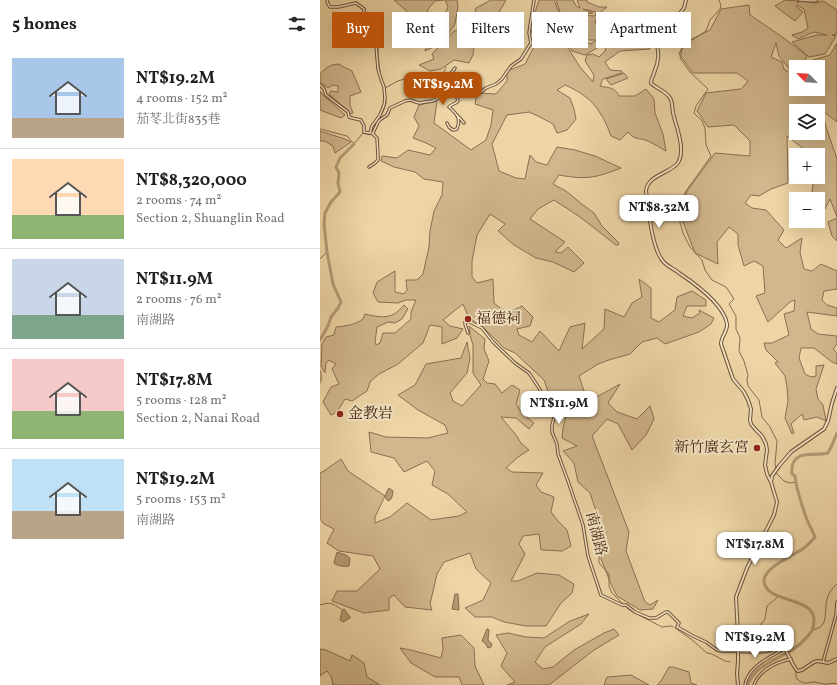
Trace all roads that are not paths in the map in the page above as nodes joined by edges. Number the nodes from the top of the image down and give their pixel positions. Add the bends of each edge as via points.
1 (327, 0) edge
2 (534, 0) edge
3 (686, 0) edge
4 (800, 0) edge
5 (817, 0) edge
6 (455, 68) dead end
7 (320, 85) edge
8 (448, 94) junction
9 (456, 94) junction
10 (458, 115) junction
11 (447, 123) dead end
12 (464, 123) dead end
13 (370, 133) junction
14 (373, 133) junction
15 (369, 167) dead end
16 (468, 333) dead end
17 (837, 388) edge
18 (771, 482) junction
19 (837, 602) edge
20 (785, 648) junction
21 (738, 651) junction
22 (791, 659) junction
23 (837, 659) edge
24 (823, 662) junction
25 (738, 685) edge
26 (745, 685) edge
27 (754, 685) edge

1 - 13 street via 330,7 356,3 364,9 364,18 376,44 385,102
2 - 9 street via 530,43 521,59 511,66 496,84 477,95
3 - 18 street via 684,8 675,20 668,22 650,18 643,28 643,34 655,42 658,49 657,66 651,80 653,85 666,93 672,102 681,152 677,164 646,187 653,239 664,263 709,296 718,305 726,320 727,326 721,344 733,379 745,394 750,406 750,424 766,444 765,465
4 - 5 street
6 - 8 street via 447,80
7 - 13 street via 326,95 348,112 349,117 361,120 364,132
8 - 9 street
8 - 14 street via 432,101 407,100 390,108 387,115 378,122
9 - 10 street via 458,101 450,107
10 - 11 street via 456,129 452,130
10 - 12 street
13 - 14 street
14 - 15 street via 377,138 378,160
16 - 21 street, 南湖路 via 465,322 482,328 493,342 528,372 554,415 552,432 583,525 588,556 601,595 649,618 656,618 668,612 679,623 676,626 715,648 721,651
17 - 18 street via 824,430 792,450 773,474
18 - 21 street via 777,502 774,515 747,568 736,597
19 - 24 street
20 - 21 street, 南湖路 via 780,646 770,651 759,652
20 - 22 street
20 - 26 street via 752,670
21 - 25 street
22 - 24 street via 798,671 814,662
22 - 27 street via 780,662 762,673
23 - 24 street via 828,663

